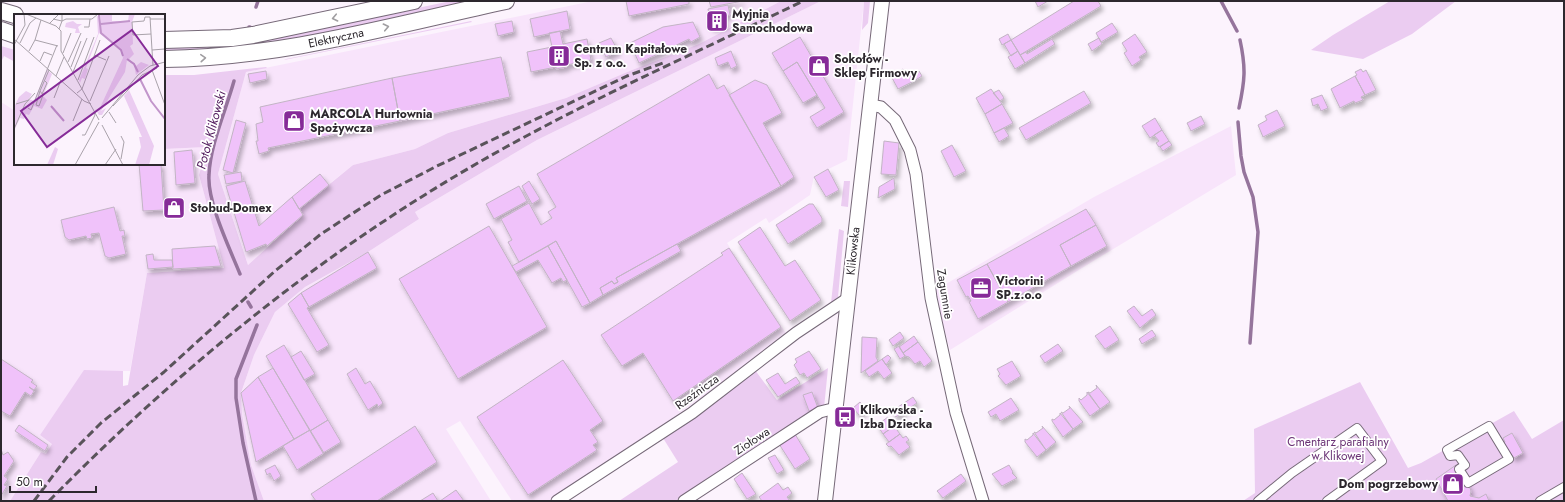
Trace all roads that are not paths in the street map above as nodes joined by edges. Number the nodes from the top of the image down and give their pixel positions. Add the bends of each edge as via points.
1 (414, 1) edge
2 (506, 1) edge
3 (882, 1) edge
4 (1, 11) edge
5 (14, 15) edge
6 (1, 30) edge
7 (14, 35) edge
8 (165, 40) edge
9 (165, 59) edge
10 (870, 105) junction
11 (847, 299) junction
12 (836, 408) junction
13 (1489, 426) joint
14 (1564, 487) edge
15 (557, 501) edge
16 (684, 501) edge
17 (825, 501) edge
18 (982, 501) edge
19 (1258, 501) edge
20 (1327, 501) edge
21 (1540, 501) edge

1 -> 8 main road, Elektryczna via 253,35
9 -> 2 main road, Elektryczna via 246,54 296,46
3 - 10 street, Klikowska
4 - 5 main road
6 - 7 main road
10 - 11 street, Klikowska
10 - 18 street, Zagumnie via 882,108 895,120 910,150 916,174 931,298 956,413
11 - 12 street, Klikowska
11 - 15 street, Rzeźnicza via 796,333 692,413
12 - 16 street, Ziołowa via 820,412
12 - 17 street, Klikowska
13 - 13 street via 1509,459 1468,483 1459,469 1465,465 1462,458 1455,454 1450,456 1448,450
14 - 21 street
19 - 20 street via 1292,473 1357,428 1382,461

